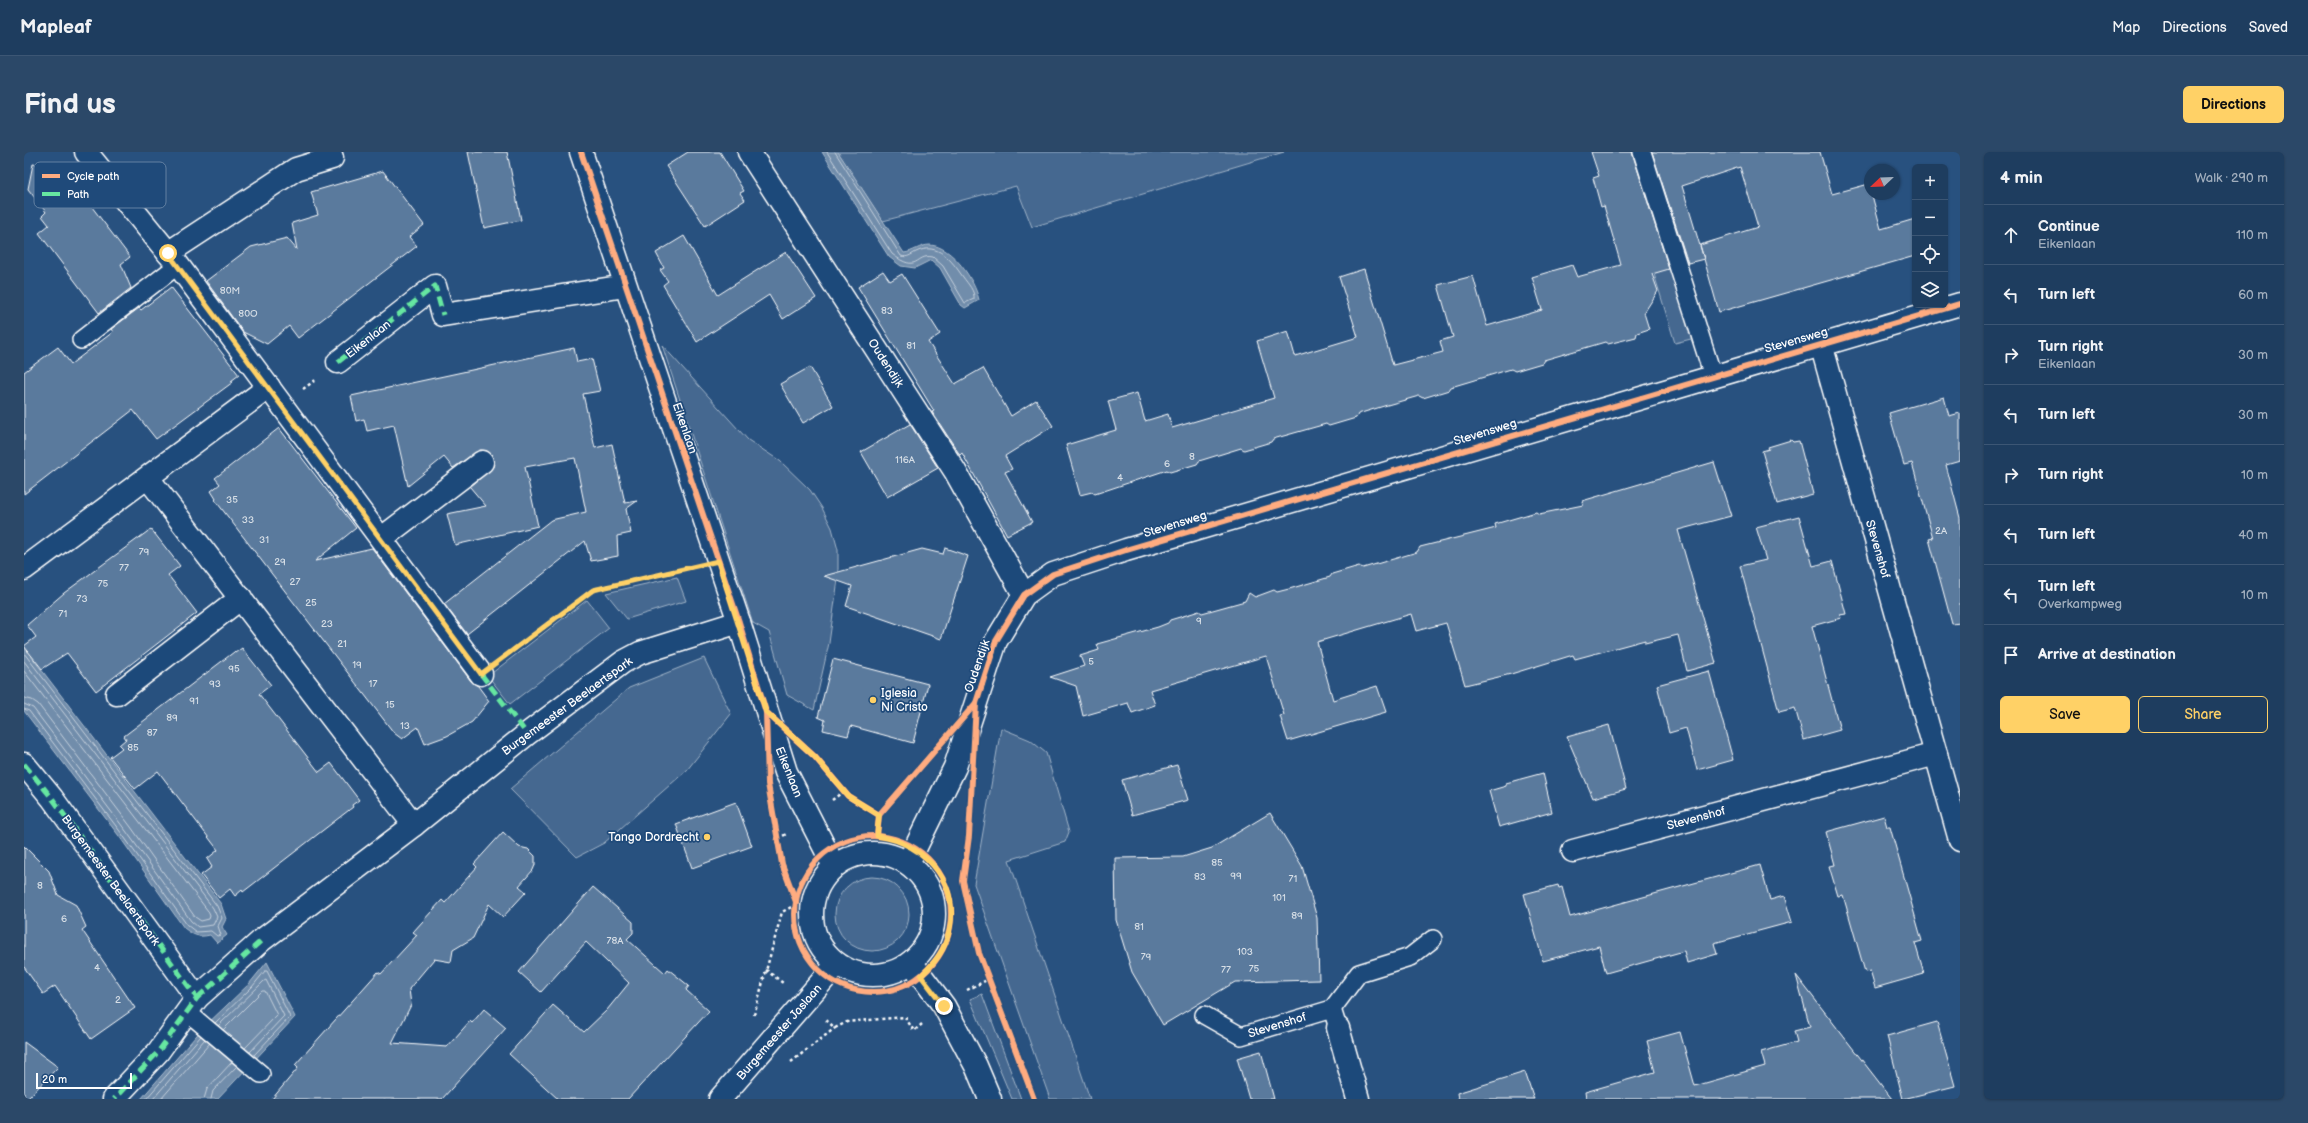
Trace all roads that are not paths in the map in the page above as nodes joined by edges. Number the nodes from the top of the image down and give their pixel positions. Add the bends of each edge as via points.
1 (86, 152) edge
2 (330, 152) edge
3 (581, 152) edge
4 (749, 152) edge
5 (1642, 152) edge
6 (94, 162) edge
7 (132, 208) edge
8 (173, 259) junction
9 (625, 286) junction
10 (1960, 304) edge
11 (81, 340) dead end
12 (1821, 344) junction
13 (338, 362) road end
14 (1713, 376) junction
15 (269, 387) junction
16 (482, 462) dead end
17 (148, 478) junction
18 (382, 538) junction
19 (24, 569) edge
20 (1024, 595) junction
21 (241, 598) junction
22 (739, 622) junction
23 (481, 674) road end
24 (117, 694) dead end
25 (1936, 754) junction
26 (24, 764) edge
27 (414, 825) junction
28 (1960, 840) edge
29 (1573, 851) dead end
30 (908, 863) junction
31 (834, 866) junction
32 (1433, 939) dead end
33 (911, 962) junction
34 (837, 964) junction
35 (194, 1011) junction
36 (1204, 1015) dead end
37 (1335, 1018) junction
38 (260, 1074) dead end
39 (114, 1099) edge
40 (720, 1099) edge
41 (990, 1099) edge
42 (1358, 1099) edge

1 - 6 street
2 - 8 street via 332,158 296,169
3 - 9 street, Eikenlaan
4 - 20 street, Oudendijk via 955,471
5 - 14 lane
7 - 8 street
8 - 11 lane
8 - 15 street
9 - 13 street, Eikenlaan via 443,315 435,286
9 - 22 street, Eikenlaan
10 - 12 street, Stevensweg
12 - 14 street, Stevensweg
12 - 25 street, Stevenshof
14 - 20 street, Stevensweg via 1119,552 1053,574
15 - 17 street
15 - 18 street
16 - 18 street
17 - 19 street
17 - 21 street
18 - 23 street
20 - 30 street, Oudendijk via 996,641 955,767
21 - 24 street
21 - 27 street
22 - 27 street, Burgemeester Beelaertspark via 640,653 623,662 526,734
22 - 31 street, Eikenlaan via 786,772
25 - 28 street, Stevenshof
25 - 29 street, Stevenshof
26 - 35 street, Burgemeester Beelaertspark via 52,798
27 - 35 street, Burgemeester Beelaertspark via 221,974
30 - 31 street via 896,857 870,852 845,858
30 - 33 street via 917,871 929,890 934,912 931,934 926,945
31 - 34 street via 818,885 811,909 814,934 827,956
32 - 37 lane via 1410,957 1359,973
33 - 34 street via 900,969 874,976 855,973
33 - 41 street via 944,1006 976,1066
34 - 40 street, Burgemeester Jaslaan
35 - 38 lane
35 - 39 street, Burgemeester Beelaertspark
36 - 37 lane, Stevenshof via 1241,1036
37 - 42 street

